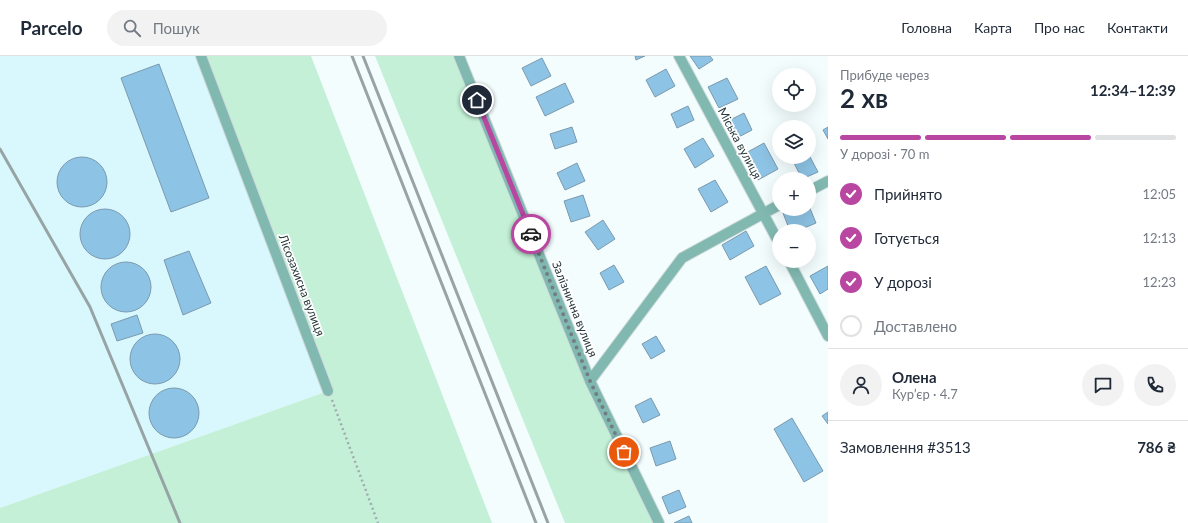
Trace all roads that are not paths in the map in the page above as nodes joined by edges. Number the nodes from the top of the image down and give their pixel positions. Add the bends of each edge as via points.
1 (201, 56) edge
2 (459, 56) edge
3 (679, 56) edge
4 (828, 181) edge
5 (816, 187) edge
6 (772, 208) edge
7 (763, 213) junction
8 (772, 230) edge
9 (793, 268) edge
10 (828, 336) edge
11 (590, 381) junction
12 (328, 391) road end
13 (659, 523) edge

1 - 12 street, Лісозахисна вулиця
2 - 11 street, Залізнична вулиця
3 - 7 street, Міська вулиця
4 - 5 street
6 - 7 street
7 - 8 street, Міська вулиця
7 - 11 street via 682,258
9 - 10 street
11 - 13 street, Залізнична вулиця

